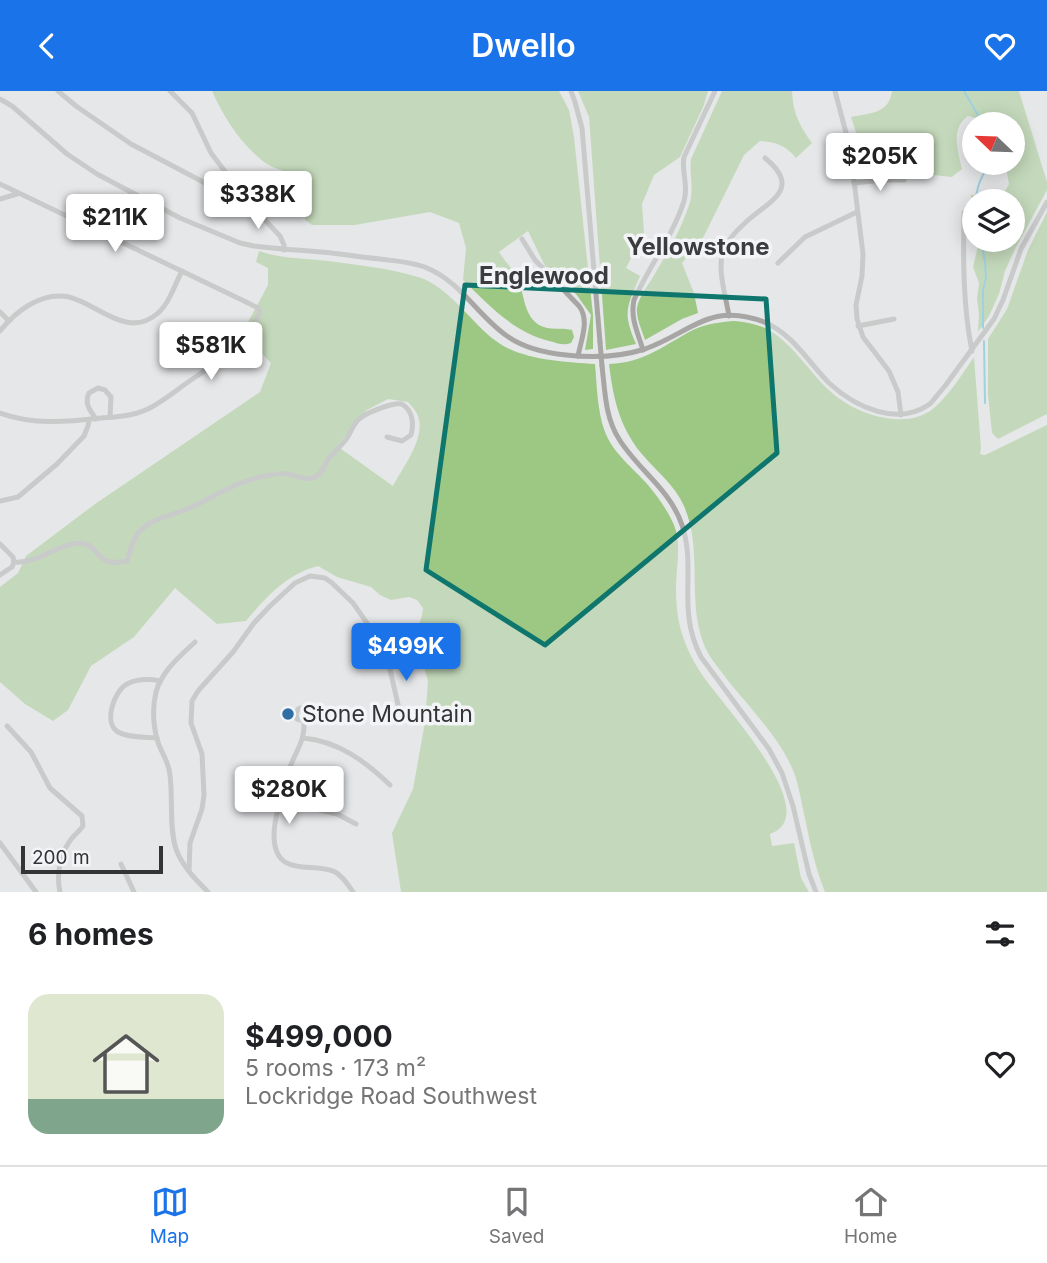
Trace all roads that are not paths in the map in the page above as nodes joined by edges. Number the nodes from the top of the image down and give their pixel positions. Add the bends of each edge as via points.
1 (58, 91) edge
2 (170, 91) edge
3 (571, 91) edge
4 (715, 91) edge
5 (835, 91) edge
6 (0, 99) edge
7 (765, 158) dead end
8 (904, 180) dead end
9 (854, 183) junction
10 (0, 184) edge
11 (18, 194) junction
12 (0, 199) edge
13 (1047, 202) edge
14 (244, 207) junction
15 (857, 212) junction
16 (522, 239) dead end
17 (284, 250) junction
18 (965, 252) edge
19 (778, 263) dead end
20 (182, 271) junction
21 (0, 312) edge
22 (729, 316) junction
23 (894, 319) dead end
24 (9, 321) junction
25 (858, 326) junction
26 (0, 331) edge
27 (643, 350) junction
28 (972, 351) junction
29 (578, 356) junction
30 (0, 413) edge
31 (901, 415) junction
32 (110, 417) junction
33 (92, 419) junction
34 (387, 437) dead end
35 (0, 501) edge
36 (0, 544) edge
37 (14, 562) junction
38 (0, 575) edge
39 (195, 642) dead end
40 (160, 681) junction
41 (407, 717) dead end
42 (304, 721) dead end
43 (7, 726) dead end
44 (157, 738) junction
45 (303, 738) junction
46 (390, 785) dead end
47 (281, 801) junction
48 (356, 824) dead end
49 (0, 843) edge
50 (121, 864) dead end
51 (189, 871) junction
52 (36, 892) edge
53 (60, 892) edge
54 (134, 892) edge
55 (208, 892) edge
56 (353, 892) edge
57 (817, 892) edge

1 - 14 street via 131,144
2 - 14 street via 189,109 211,153 242,194
3 - 57 street, bridge via 582,128 606,405 613,429 666,494 681,522 693,641 782,773
4 - 27 street via 684,157 686,191 681,210 634,300 633,319
5 - 9 street
6 - 17 street via 77,162 115,185 240,243
7 - 22 street via 775,166 782,184 770,205 746,222 725,247 721,263
8 - 9 street
9 - 15 street
10 - 11 street
11 - 12 street
11 - 20 street
13 - 28 street via 1021,250 999,310
14 - 17 street via 280,236
15 - 19 street via 805,237
15 - 25 street via 863,254
16 - 29 street via 535,260 582,310 585,323
17 - 29 street via 426,267 454,284 514,341
18 - 28 street
20 - 24 street via 162,309 144,321 123,322 76,299 59,296 32,304
20 - 32 street via 260,312 234,350 150,408
21 - 24 street
22 - 27 street via 701,321
22 - 31 street via 771,325 843,394 874,410
23 - 25 street
24 - 26 street
25 - 31 street via 889,370
27 - 29 street
28 - 31 street via 930,404
30 - 33 street via 40,422
32 - 33 street
32 - 33 street via 111,397 98,388 86,400
33 - 35 street via 84,436 57,464 18,497
34 - 37 street via 402,441 411,435 412,419 402,404 357,421 316,477 281,474 228,487 145,527 133,541 127,561 109,562 92,547 78,543
36 - 37 street
37 - 38 street
39 - 40 street
40 - 44 street via 154,707
40 - 44 street via 138,681 122,688 113,704 112,720 120,733
41 - 51 street via 400,713 383,646 353,603 325,578 310,576 295,583 254,622 192,701 191,723 202,754 204,795 190,843
42 - 45 street
43 - 53 street via 31,752 45,782 82,816 82,829 70,841 61,862
44 - 51 street via 170,773 174,844
45 - 46 street via 348,752
45 - 47 street
47 - 48 street via 337,814
47 - 56 street via 274,832 281,857 296,867 334,871
49 - 52 street
50 - 54 street
51 - 55 street

